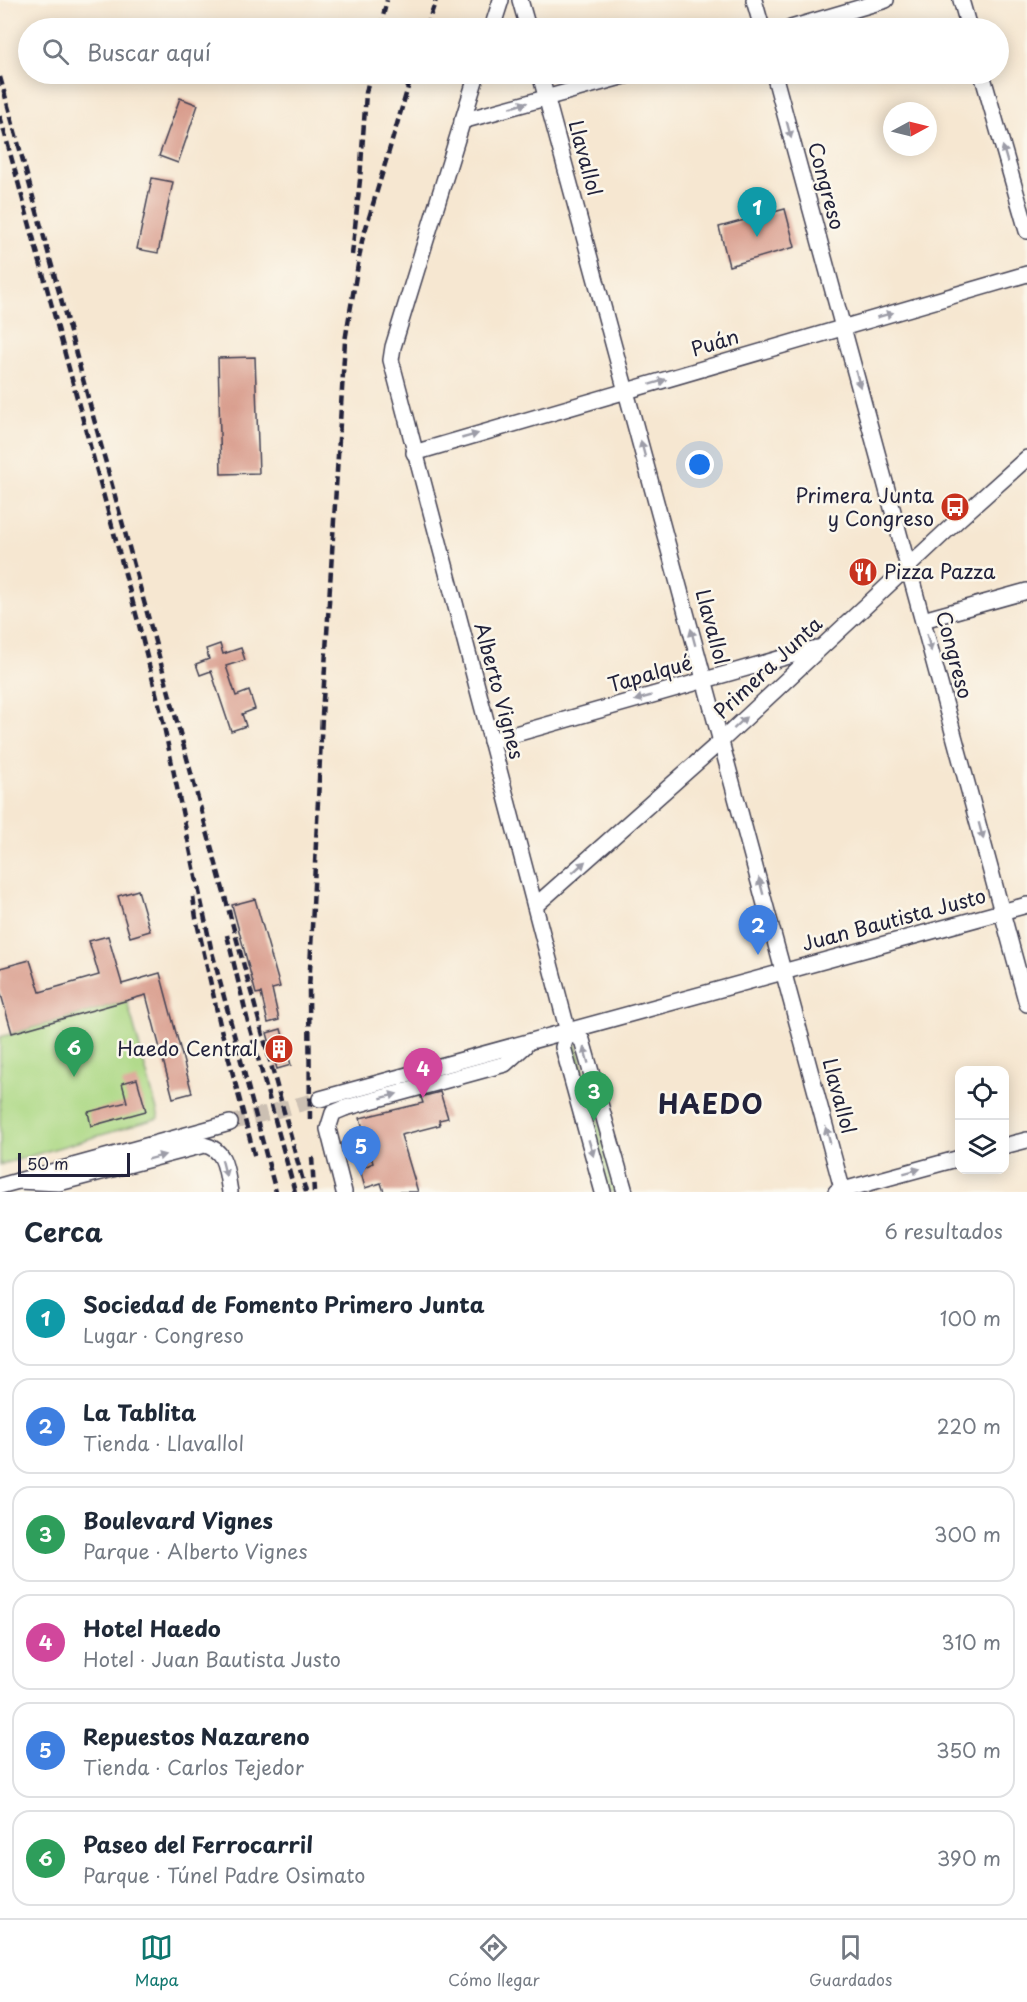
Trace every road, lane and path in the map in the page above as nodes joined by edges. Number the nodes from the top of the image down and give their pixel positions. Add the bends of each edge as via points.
1 (501, 0) edge
2 (520, 0) edge
3 (754, 0) edge
4 (886, 0) edge
5 (961, 0) edge
6 (495, 18) edge
7 (525, 18) edge
8 (759, 18) edge
9 (825, 18) edge
10 (966, 18) edge
11 (474, 84) edge
12 (542, 84) edge
13 (596, 84) edge
14 (777, 84) edge
15 (985, 84) edge
16 (546, 98) junction
17 (462, 121) junction
18 (1027, 231) edge
19 (1027, 274) edge
20 (844, 327) junction
21 (627, 391) junction
22 (414, 453) junction
23 (1027, 458) edge
24 (908, 566) junction
25 (1027, 591) edge
26 (923, 620) junction
27 (820, 648) junction
28 (704, 680) junction
29 (491, 741) junction
30 (721, 741) junction
31 (1027, 905) edge
32 (535, 906) junction
33 (1003, 912) junction
34 (784, 972) junction
35 (1027, 1004) edge
36 (568, 1032) junction
37 (528, 1043) junction
38 (320, 1099) tunnel mouth
39 (230, 1123) tunnel mouth
40 (1027, 1140) edge
41 (1009, 1145) edge
42 (955, 1159) edge
43 (18, 1181) junction
44 (0, 1186) edge
45 (840, 1191) edge
46 (230, 1192) edge
47 (344, 1192) edge
48 (603, 1192) edge
49 (625, 1192) edge

1 - 6 street
2 - 7 street
3 - 8 street
4 - 9 street
5 - 10 street
11 - 17 street
12 - 16 street, Llavallol
13 - 16 street
14 -> 20 street, Congreso
18 -> 15 street
17 -> 16 street
16 - 21 street, Llavallol
17 - 22 street, Alberto Vignes via 391,360
20 -> 19 street, Puán
21 -> 20 street, Puán
20 -> 24 street, Congreso
22 -> 21 street, Puán
28 -> 21 street, Llavallol
22 - 29 street, Alberto Vignes
23 - 24 street, Primera Junta
24 - 26 street, Congreso
24 - 27 street, Primera Junta
25 - 26 street
26 -> 33 street, Congreso
27 - 28 street, Tapalqué
30 -> 27 street, Primera Junta
28 -> 29 street, Tapalqué
28 - 30 street, Llavallol
29 - 32 street, Alberto Vignes
32 -> 30 street, Primera Junta
34 -> 30 street, Llavallol
31 - 33 street, Juan Bautista Justo
32 - 36 street, Alberto Vignes
33 - 34 street, Juan Bautista Justo
33 - 35 street, Congreso
34 - 36 street, Juan Bautista Justo
45 -> 34 street, Llavallol
36 - 37 street, Juan Bautista Justo
36 -> 48 street, Alberto Vignes via 563,1047
49 -> 36 street, Alberto Vignes via 582,1040
37 - 38 street, Juan Bautista Justo
47 -> 37 street, Juan Bautista Justo via 328,1129 333,1113 505,1064
39 - 43 street
40 - 41 street
45 -> 42 street
43 - 44 street
43 -> 46 street via 59,1183 204,1145 220,1154

